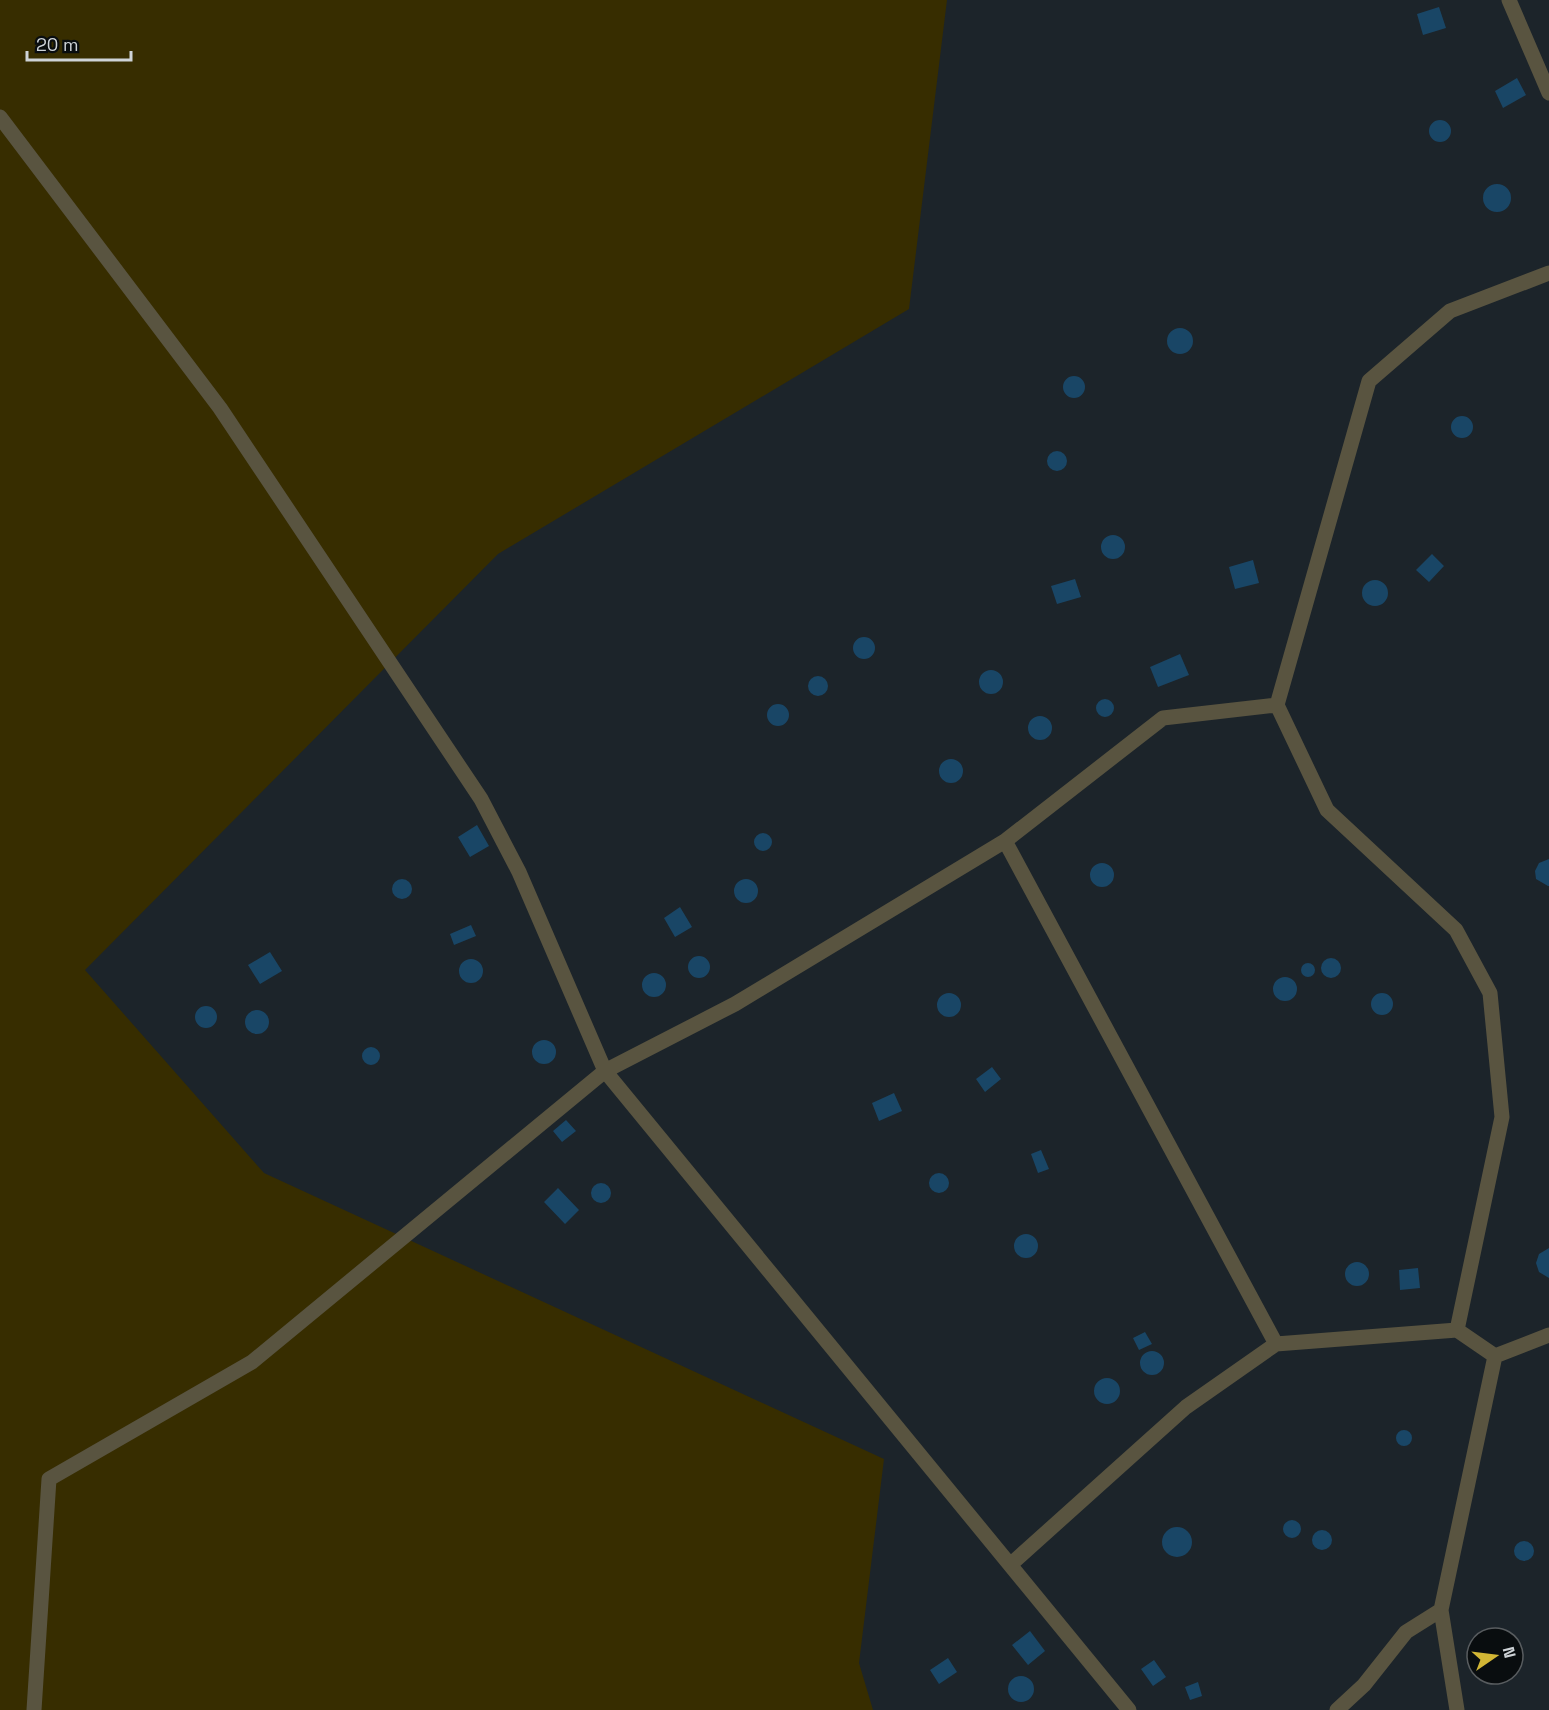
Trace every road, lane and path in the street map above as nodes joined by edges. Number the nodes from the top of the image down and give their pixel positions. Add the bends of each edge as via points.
1 (1509, 0) edge
2 (1549, 93) edge
3 (0, 117) edge
4 (1549, 273) edge
5 (1277, 705) junction
6 (1005, 841) junction
7 (605, 1071) junction
8 (1457, 1330) junction
9 (1549, 1335) edge
10 (1276, 1344) junction
11 (1495, 1356) junction
12 (1010, 1565) junction
13 (1441, 1610) junction
14 (34, 1710) edge
15 (1129, 1710) edge
16 (1337, 1710) edge
17 (1457, 1710) edge

1 - 2 street
3 - 7 street via 220,408 481,799 519,872
4 - 5 street via 1450,311 1368,381
5 - 6 street via 1163,718
5 - 8 street via 1327,810 1456,930 1490,993 1502,1117
6 - 7 street via 735,1004
6 - 10 street
7 - 12 street
7 - 14 street via 252,1362 49,1479
8 - 10 street
8 - 11 street
9 - 11 street
10 - 12 street via 1186,1407
11 - 13 street
12 - 15 street
13 - 16 street via 1406,1632 1364,1685
13 - 17 street

